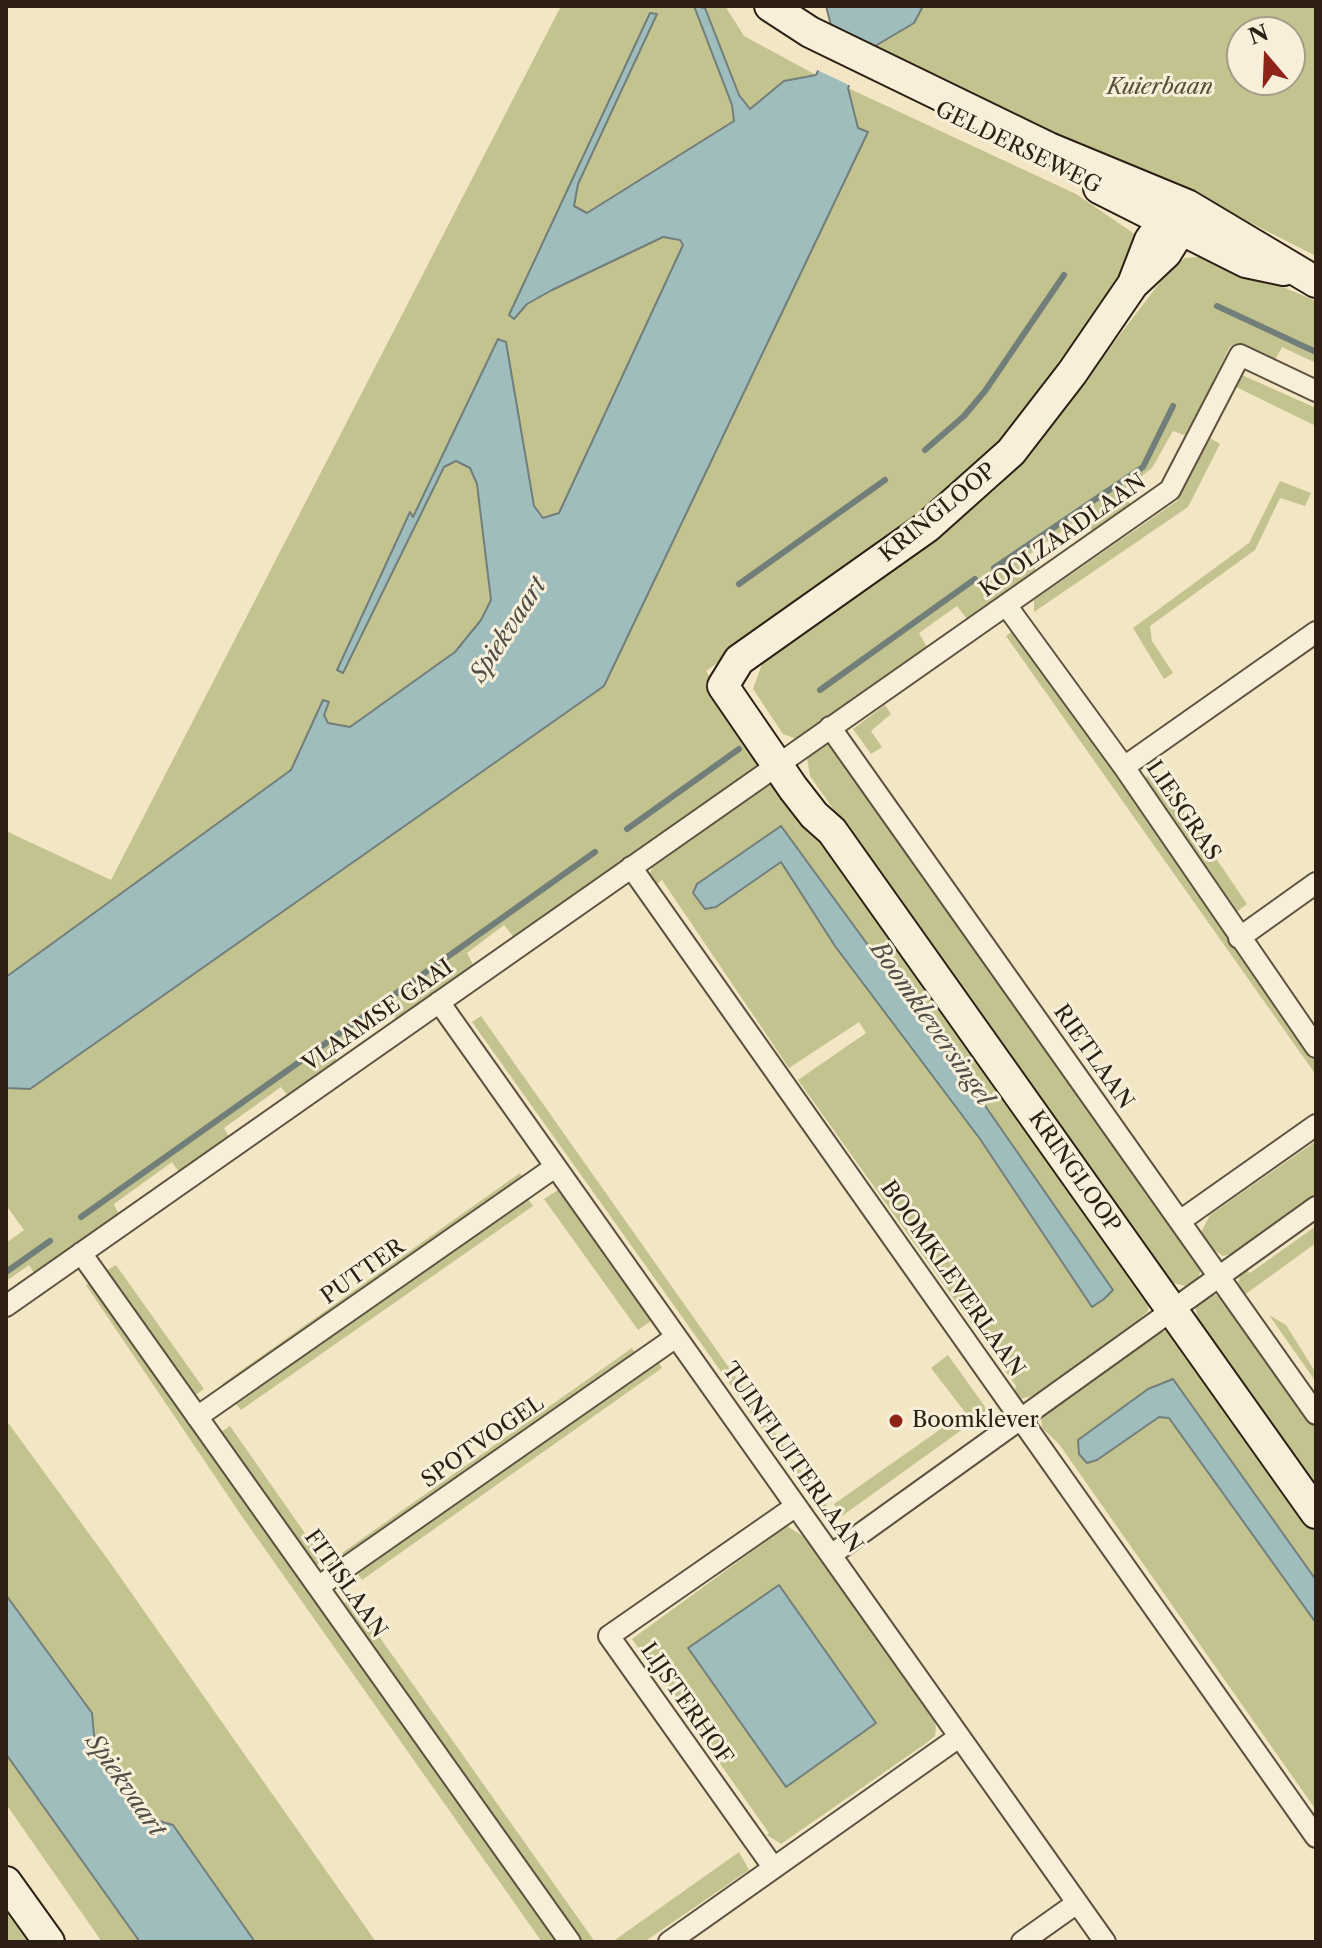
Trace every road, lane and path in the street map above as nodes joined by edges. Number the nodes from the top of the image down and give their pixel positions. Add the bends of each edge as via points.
1 (750, 6) edge
2 (770, 6) edge
3 (807, 38) junction
4 (1177, 218) junction
5 (1305, 277) edge
6 (1316, 391) edge
7 (1006, 605) junction
8 (1316, 632) edge
9 (830, 727) junction
10 (783, 760) junction
11 (1124, 767) junction
12 (631, 867) junction
13 (1316, 883) edge
14 (1239, 938) junction
15 (439, 1002) junction
16 (1316, 1047) edge
17 (1316, 1125) edge
18 (555, 1167) junction
19 (1316, 1207) edge
20 (1180, 1221) junction
21 (81, 1253) junction
22 (1219, 1276) junction
23 (6, 1306) edge
24 (1172, 1310) junction
25 (676, 1337) junction
26 (1316, 1414) edge
27 (1019, 1416) junction
28 (197, 1417) junction
29 (796, 1506) junction
30 (1316, 1513) edge
31 (831, 1555) junction
32 (318, 1587) junction
33 (959, 1737) junction
34 (1316, 1837) edge
35 (773, 1867) junction
36 (6, 1882) edge
37 (1077, 1903) junction
38 (49, 1942) edge
39 (570, 1942) edge
40 (669, 1942) edge
41 (1022, 1942) edge
42 (1105, 1942) edge

1 - 3 street, GELDERSEWEG via 756,14
2 - 3 street, GELDERSEWEG
3 - 4 street, GELDERSEWEG
4 - 5 street, GELDERSEWEG via 1246,262
4 - 10 street, KRINGLOOP via 1156,264 1133,284 1072,373 976,488 734,666
6 - 7 street, KOOLZAADLAAN via 1240,355 1170,490
7 - 9 street, KOOLZAADLAAN
7 - 11 street, LIESGRAS
8 - 11 street
9 - 10 street, KOOLZAADLAAN
9 - 20 street, RIETLAAN
10 - 12 street, VLAAMSE GAAI
10 - 24 street, KRINGLOOP via 826,806 832,831
11 - 14 street, LIESGRAS
12 - 15 street, VLAAMSE GAAI
12 - 27 street, BOOMKLEVERLAAN
13 - 14 street
14 - 16 street, LIESGRAS
15 - 18 street, TUINFLUITERLAAN
15 - 21 street, VLAAMSE GAAI
17 - 20 street
18 - 25 street, TUINFLUITERLAAN
18 - 28 street, PUTTER
19 - 22 street
20 - 22 street, RIETLAAN
21 - 23 street, VLAAMSE GAAI
21 - 28 street, FITISLAAN
22 - 24 street
22 - 26 street, RIETLAAN
24 - 27 street
24 - 30 street, KRINGLOOP
25 - 29 street, TUINFLUITERLAAN
25 - 32 street, SPOTVOGEL
27 - 31 street
27 - 34 street, BOOMKLEVERLAAN
28 - 32 street, FITISLAAN
29 - 31 street, TUINFLUITERLAAN
29 - 35 street, LIJSTERHOF via 609,1636
31 - 33 street, TUINFLUITERLAAN
32 - 39 street, FITISLAAN
33 - 35 street
33 - 37 street, TUINFLUITERLAAN
35 - 40 street
36 - 38 street
37 - 41 street
37 - 42 street, TUINFLUITERLAAN

